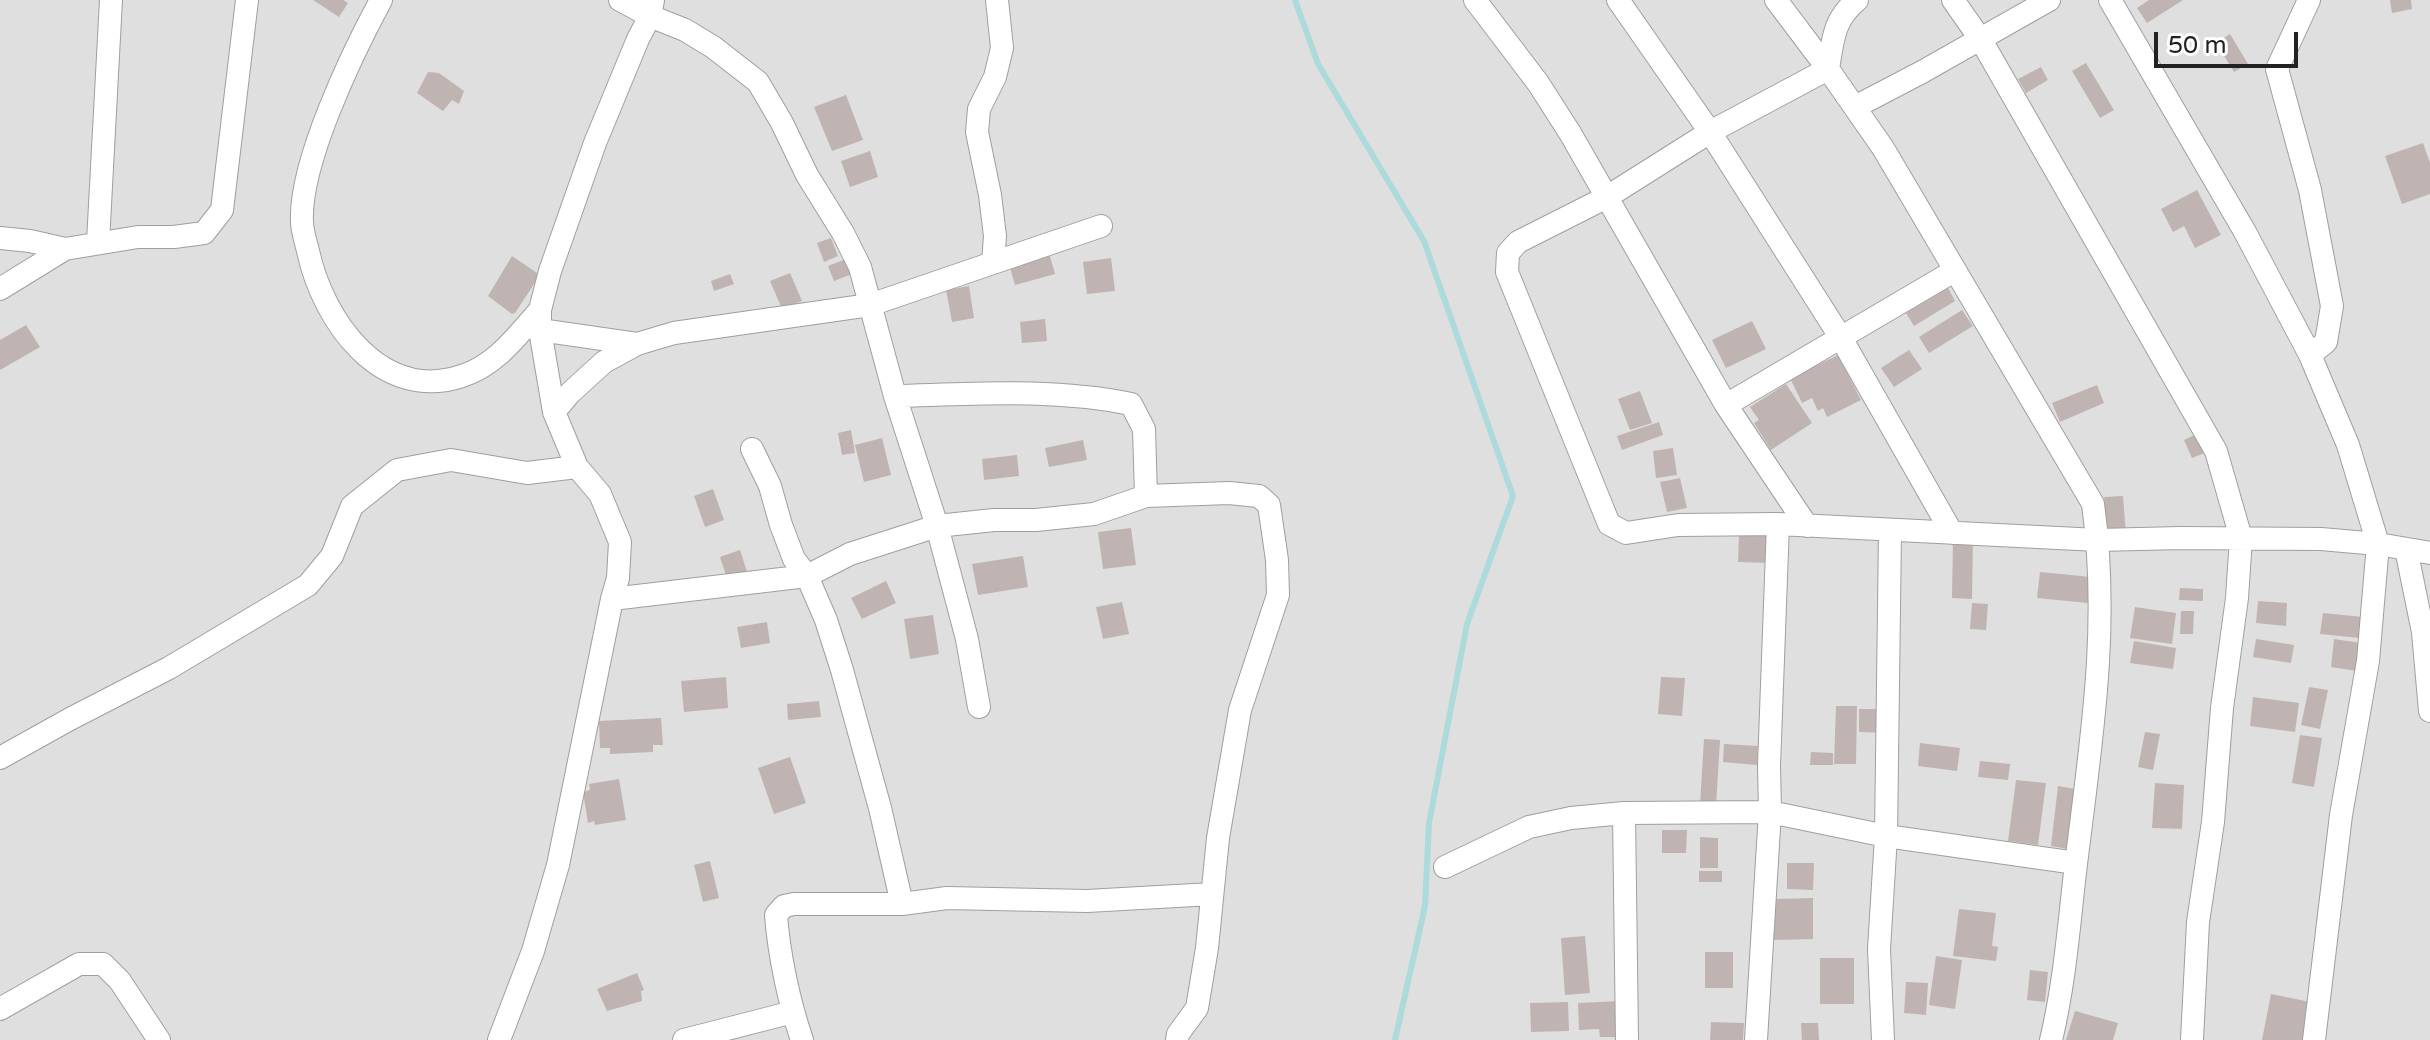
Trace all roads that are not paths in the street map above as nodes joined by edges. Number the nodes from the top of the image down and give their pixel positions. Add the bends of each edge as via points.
1 (111, 0) edge
2 (247, 0) edge
3 (381, 0) edge
4 (620, 0) edge
5 (997, 0) edge
6 (1475, 0) edge
7 (1618, 0) edge
8 (1776, 0) edge
9 (1857, 0) edge
10 (1953, 0) edge
11 (2049, 0) edge
12 (2110, 0) edge
13 (2309, 0) edge
14 (652, 8) edge
15 (1981, 40) junction
16 (1828, 69) junction
17 (1855, 107) junction
18 (1710, 132) junction
19 (1607, 197) junction
20 (1101, 226) dead end
21 (0, 238) edge
22 (98, 242) junction
23 (65, 249) junction
24 (993, 263) junction
25 (1954, 271) junction
26 (0, 289) edge
27 (870, 305) junction
28 (540, 320) junction
29 (1841, 338) junction
30 (637, 344) junction
31 (2310, 355) junction
32 (895, 396) junction
33 (1726, 405) junction
34 (554, 412) junction
35 (752, 449) dead end
36 (577, 467) junction
37 (1146, 496) junction
38 (1778, 524) junction
39 (937, 526) junction
40 (1807, 526) junction
41 (1890, 532) junction
42 (1952, 533) junction
43 (2241, 538) junction
44 (2098, 540) junction
45 (2378, 544) junction
46 (2406, 549) junction
47 (2430, 553) edge
48 (807, 576) junction
49 (612, 599) junction
50 (979, 707) dead end
51 (2430, 711) edge
52 (0, 758) edge
53 (1770, 812) junction
54 (1624, 813) junction
55 (1886, 836) junction
56 (2076, 863) junction
57 (1445, 867) dead end
58 (1212, 894) junction
59 (902, 904) junction
60 (0, 1009) edge
61 (793, 1012) junction
62 (159, 1040) edge
63 (499, 1040) edge
64 (684, 1040) edge
65 (802, 1040) edge
66 (1177, 1040) edge
67 (1627, 1040) edge
68 (1756, 1040) edge
69 (1883, 1040) edge
70 (2051, 1040) edge
71 (2192, 1040) edge
72 (2314, 1040) edge

1 - 22 street
2 - 22 street via 222,210 204,233
3 - 28 street via 322,133 307,181 302,222 313,274 343,333 381,367 424,382 463,376 501,355
4 - 14 street
5 - 24 street via 1002,48 979,109 977,132 990,195
6 - 19 street via 1538,83
7 - 18 street
8 - 16 street
9 - 16 street via 1835,27
10 - 15 street
11 - 15 street
12 - 31 street
13 - 31 street via 2277,69 2310,190 2332,306 2326,342
14 - 27 street via 758,82 843,233
14 - 28 street via 595,143 550,271
15 - 17 street
15 - 43 street via 2216,451
16 - 17 street
16 - 18 street
17 - 25 street
18 - 19 street
18 - 29 street
19 - 33 street
19 - 38 street via 1518,242 1508,253 1507,272 1609,524 1626,533 1678,525
20 - 24 street
21 - 23 street
22 - 23 street
23 - 26 street
24 - 27 street
25 - 29 street
25 - 44 street via 2093,504
27 - 30 street via 674,333
27 - 32 street
28 - 30 street
28 - 34 street
29 - 33 street
29 - 42 street
30 - 34 street via 604,362
31 - 45 street via 2348,445
32 - 37 street via 1010,393 1131,404 1144,429
32 - 39 street
33 - 40 street
34 - 36 street
35 - 48 street via 794,559
36 - 49 street via 600,494 620,542
36 - 52 street via 527,473 451,460 397,470 352,506 332,556 308,585 169,668
37 - 39 street via 1094,514
37 - 58 street via 1229,493 1259,496 1269,505 1278,595 1240,710
38 - 40 street
38 - 53 street
39 - 48 street via 850,554
39 - 50 street
40 - 41 street
41 - 42 street
41 - 55 street
42 - 44 street
43 - 44 street
43 - 45 street
43 - 71 street via 2198,922
44 - 56 street via 2101,640
45 - 46 street
45 - 72 street via 2368,661 2341,815
46 - 47 street
46 - 51 street via 2423,632
48 - 49 street
48 - 59 street via 842,670
49 - 63 street via 558,865
53 - 54 street
53 - 55 street
53 - 68 street
54 - 57 street via 1529,827
54 - 67 street
55 - 56 street
55 - 69 street via 1879,949
56 - 70 street
58 - 59 street via 1087,901 947,898
58 - 66 street via 1197,1008
59 - 61 street via 784,906 776,915 777,935
60 - 62 street via 79,964 103,964
61 - 64 street
61 - 65 street

